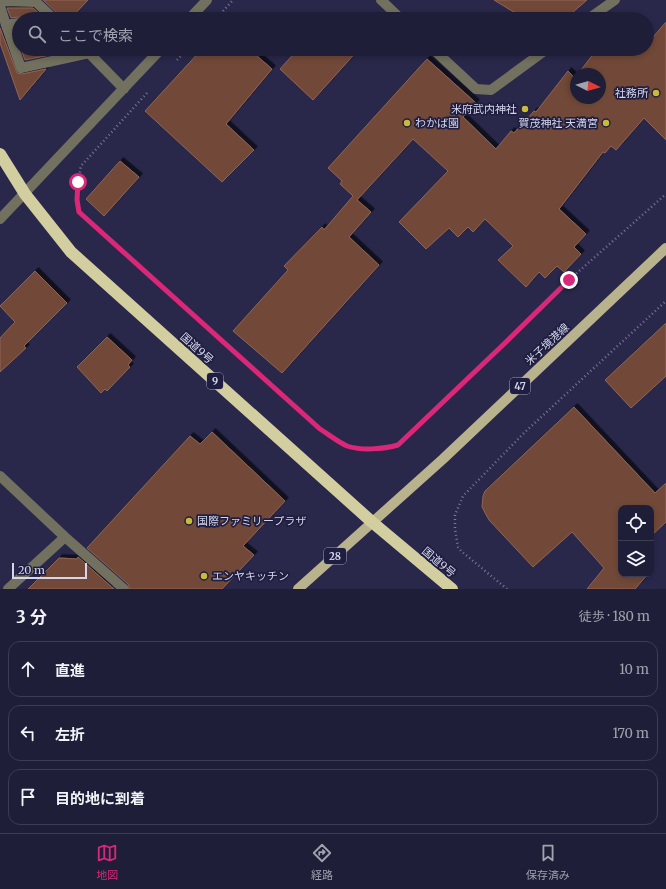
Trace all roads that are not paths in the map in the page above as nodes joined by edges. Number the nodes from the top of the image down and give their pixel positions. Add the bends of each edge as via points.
1 (207, 0) edge
2 (381, 0) edge
3 (615, 0) edge
4 (0, 1) edge
5 (0, 6) edge
6 (47, 12) edge
7 (196, 12) edge
8 (394, 12) edge
9 (598, 12) edge
10 (12, 24) edge
11 (6, 25) junction
12 (12, 36) edge
13 (18, 56) edge
14 (68, 56) edge
15 (92, 56) edge
16 (155, 56) edge
17 (441, 56) edge
18 (537, 56) edge
19 (124, 89) junction
20 (0, 154) edge
21 (25, 194) junction
22 (0, 219) edge
23 (666, 248) edge
24 (0, 476) edge
25 (372, 522) junction
26 (65, 537) junction
27 (8, 589) edge
28 (124, 589) edge
29 (298, 589) edge
30 (452, 589) edge

1 - 7 street
2 - 8 street
3 - 9 street
4 - 6 street via 36,2
5 - 11 street
10 - 11 street
11 - 12 street
13 - 14 street via 21,68
15 - 19 street
16 - 19 street
17 - 18 street via 476,89 491,90
19 - 21 street
20 - 21 highway, 国道9号 / 9
21 - 22 street
21 - 25 highway, 国道9号 / 9 via 71,252
23 - 25 main road, 米子境港線 / 47 via 443,459
24 - 26 street
25 - 29 main road, 28
25 - 30 highway, 国道9号 / 9
26 - 27 street
26 - 28 street

